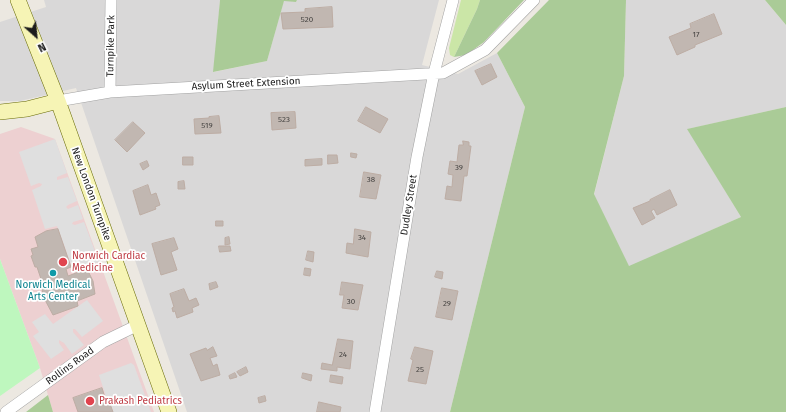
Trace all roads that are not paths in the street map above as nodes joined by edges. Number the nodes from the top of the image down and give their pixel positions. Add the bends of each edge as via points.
1 (18, 0) edge
2 (111, 0) edge
3 (453, 0) edge
4 (534, 0) edge
5 (434, 73) junction
6 (110, 92) junction
7 (58, 101) junction
8 (0, 112) edge
9 (138, 325) junction
10 (6, 412) edge
11 (169, 412) edge
12 (375, 412) edge

1 - 7 main road, New London Turnpike
2 - 6 street, Turnpike Park
3 - 5 street, Dudley Street
4 - 5 street, Asylum Street Extension via 485,50 443,73
5 - 6 street, Asylum Street Extension
5 - 12 street, Dudley Street via 417,157
6 - 7 street, Asylum Street Extension
7 - 8 main road via 28,109
7 - 9 main road, New London Turnpike
9 - 10 street, Rollins Road via 103,342
9 - 11 main road, New London Turnpike

